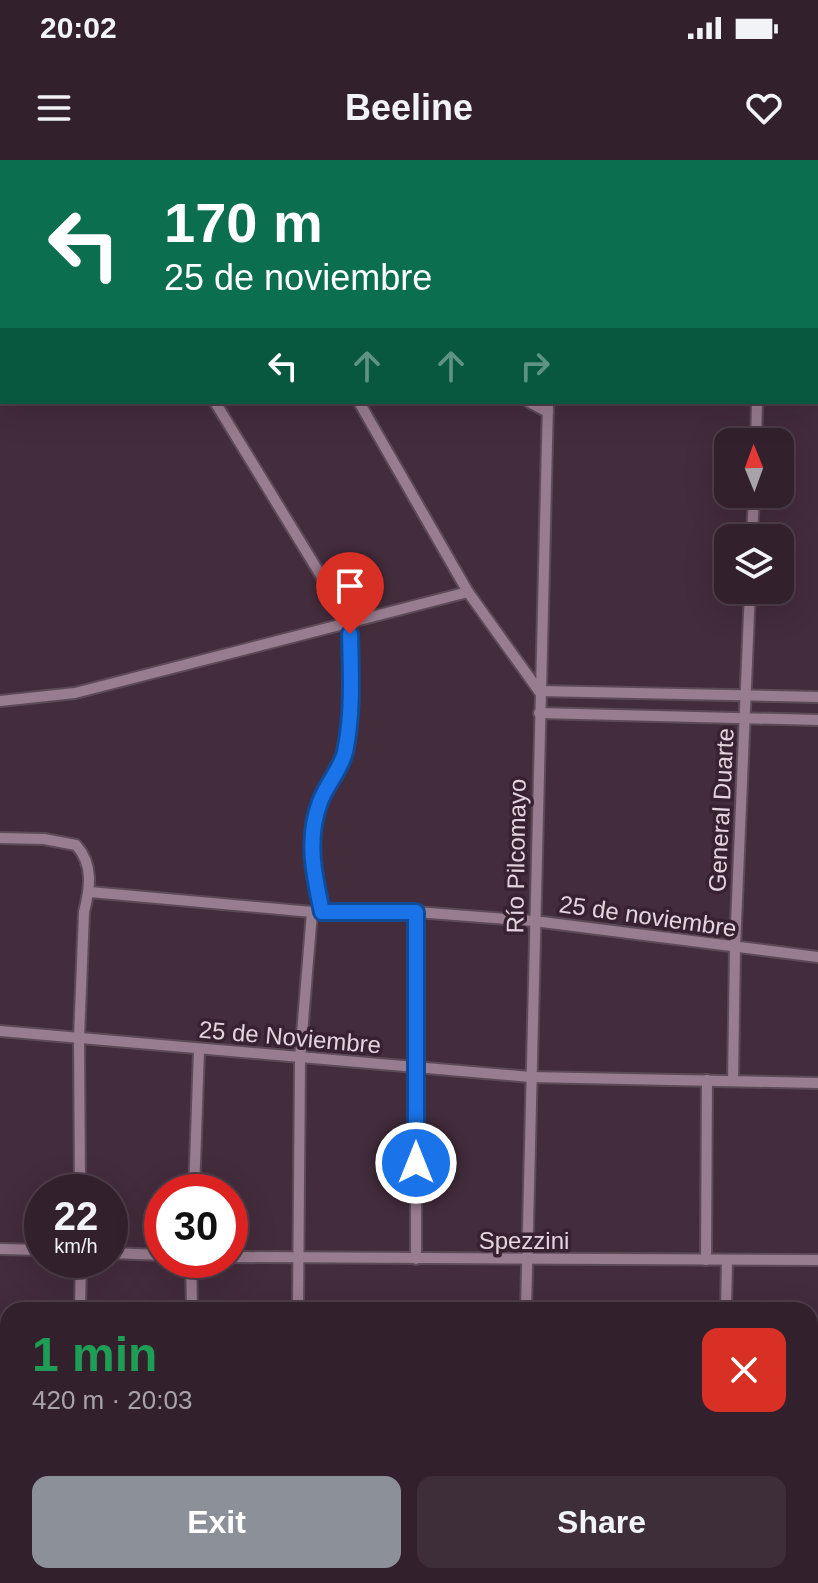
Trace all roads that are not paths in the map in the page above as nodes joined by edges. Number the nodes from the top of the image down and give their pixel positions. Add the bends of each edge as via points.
1 (216, 404) edge
2 (360, 404) edge
3 (757, 404) edge
4 (548, 407) edge
5 (756, 428) edge
6 (468, 592) junction
7 (750, 604) edge
8 (370, 617) junction
9 (349, 623) junction
10 (539, 691) junction
11 (747, 696) junction
12 (818, 697) edge
13 (0, 701) edge
14 (539, 713) junction
15 (746, 719) junction
16 (818, 720) edge
17 (0, 838) edge
18 (90, 892) junction
19 (317, 912) junction
20 (416, 912) junction
21 (534, 921) junction
22 (735, 948) junction
23 (818, 957) edge
24 (0, 1031) edge
25 (79, 1038) junction
26 (199, 1050) junction
27 (300, 1058) junction
28 (416, 1067) junction
29 (530, 1077) junction
30 (707, 1080) junction
31 (733, 1080) junction
32 (818, 1083) edge
33 (80, 1174) edge
34 (195, 1174) edge
35 (0, 1249) edge
36 (24, 1250) edge
37 (248, 1257) edge
38 (299, 1257) junction
39 (416, 1259) junction
40 (526, 1260) junction
41 (706, 1260) junction
42 (727, 1260) junction
43 (818, 1260) edge
44 (81, 1278) edge
45 (191, 1278) edge
46 (80, 1302) edge
47 (192, 1302) edge
48 (298, 1302) edge
49 (526, 1302) edge
50 (726, 1302) edge

1 - 8 street via 331,592 349,609
2 - 6 street
3 - 5 street
4 - 10 street, Río Pilcomayo
6 - 8 street
6 - 10 street
7 - 11 street, General Duarte
8 - 9 street
9 - 13 street via 75,693
9 - 19 street via 351,694 345,755 314,823
10 - 11 street
10 - 14 street, Río Pilcomayo
11 - 12 street
11 - 15 street, General Duarte
14 - 15 street
14 - 21 street, Río Pilcomayo
15 - 16 street
15 - 22 street, General Duarte
17 - 18 street via 76,845 88,866
18 - 19 street, 25 de noviembre
18 - 25 street via 84,912
19 - 20 street, 25 de noviembre
19 - 27 street
20 - 21 street, 25 de noviembre
20 - 28 street
21 - 22 street, 25 de noviembre
21 - 29 street, Río Pilcomayo
22 - 23 street, 25 de noviembre
22 - 31 street, General Duarte
24 - 25 street, 25 de Noviembre
25 - 26 street, 25 de Noviembre
25 - 33 street
26 - 27 street, 25 de Noviembre
26 - 34 street
27 - 28 street, 25 de Noviembre
27 - 38 street
28 - 29 street, 25 de Noviembre
28 - 39 street
29 - 30 street, 25 de Noviembre
29 - 40 street, Río Pilcomayo
30 - 31 street, 25 de Noviembre
30 - 41 street
31 - 32 street, 25 de Noviembre
35 - 36 street
37 - 38 street, Spezzini
38 - 39 street, Spezzini
38 - 48 street
39 - 40 street, Spezzini
40 - 41 street, Spezzini
40 - 49 street, Río Pilcomayo
41 - 42 street, Spezzini
42 - 43 street, Spezzini
42 - 50 street
44 - 46 street
45 - 47 street

